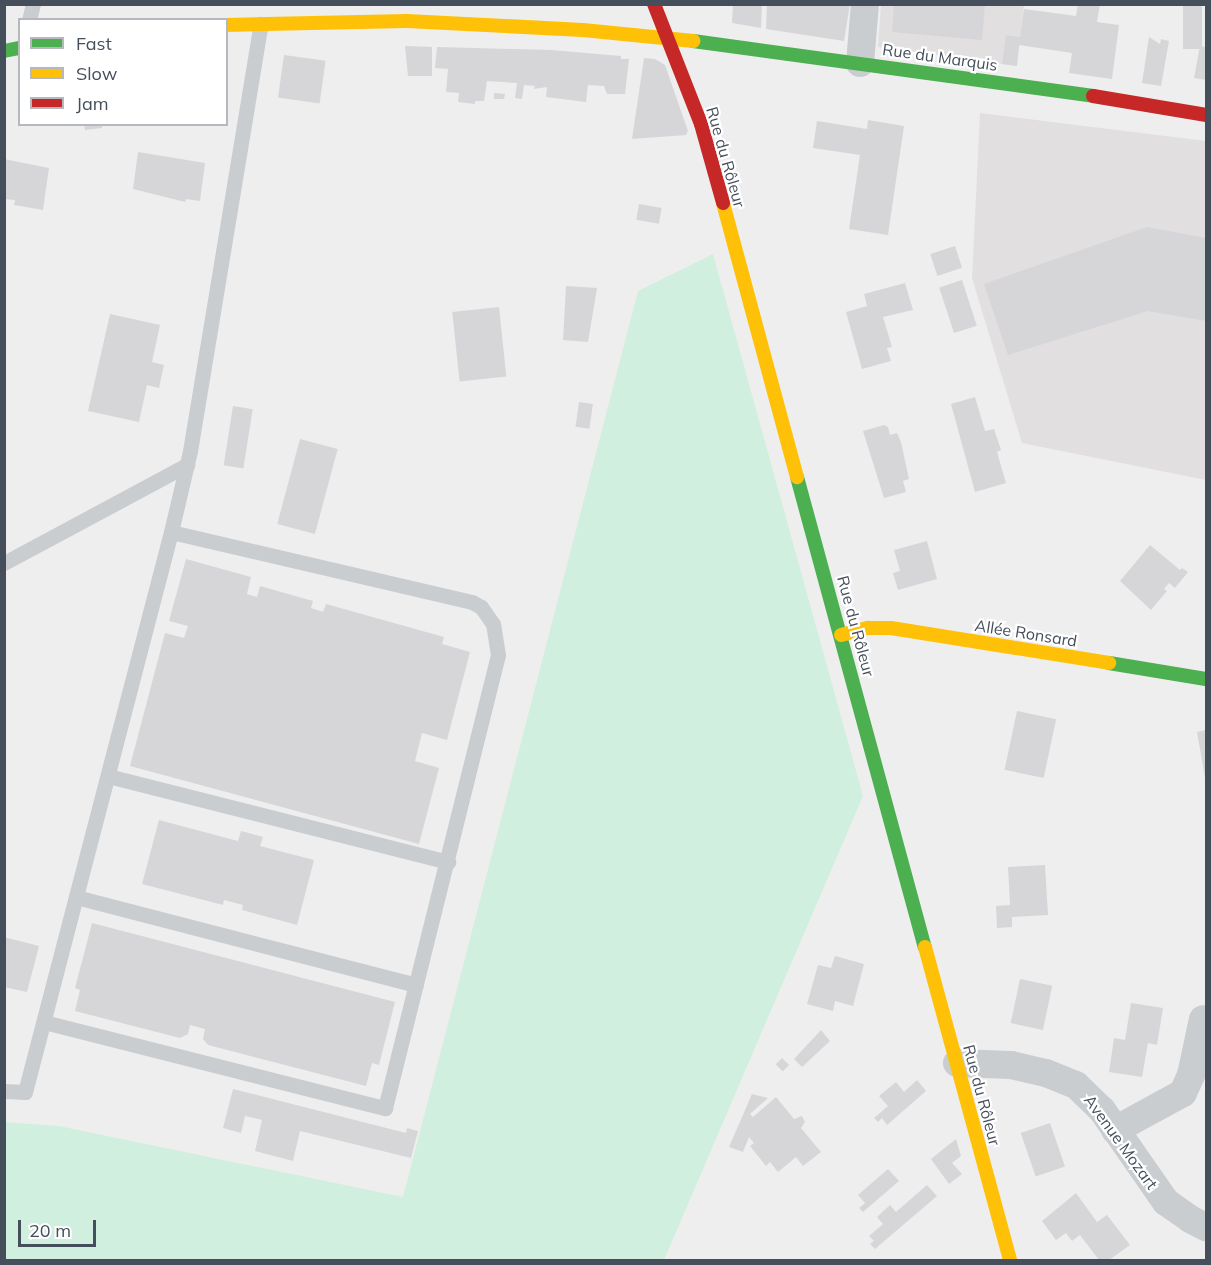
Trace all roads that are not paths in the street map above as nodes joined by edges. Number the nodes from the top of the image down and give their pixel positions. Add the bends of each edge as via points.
1 (394, 4) edge
2 (654, 4) edge
3 (865, 4) edge
4 (390, 21) junction
5 (261, 24) junction
6 (228, 25) edge
7 (668, 39) junction
8 (860, 63) junction
9 (1206, 115) edge
10 (187, 465) junction
11 (171, 532) junction
12 (4, 563) edge
13 (841, 635) junction
14 (1206, 679) edge
15 (108, 776) junction
16 (448, 862) junction
17 (76, 897) junction
18 (416, 985) junction
19 (1203, 1019) dead end
20 (44, 1022) junction
21 (957, 1063) junction
22 (4, 1091) edge
23 (1115, 1130) junction
24 (1206, 1227) edge
25 (1010, 1260) edge

1 - 4 lane
2 - 7 street, Rue du Rôleur
3 - 8 street
4 - 5 street, Rue du Marquis
4 - 7 street, Rue du Marquis via 512,25
5 - 6 street, Rue du Marquis
5 - 10 lane
7 - 8 street, Rue du Marquis
7 - 13 street, Rue du Rôleur via 701,124
8 - 9 street, Rue du Marquis
10 - 11 lane
10 - 12 lane
11 - 15 lane
11 - 16 lane via 472,602 488,615 496,634 498,655
13 - 14 street, Allée Ronsard via 868,628 891,628
13 - 21 street, Rue du Rôleur
15 - 16 lane
15 - 17 lane
16 - 18 lane
17 - 18 lane
17 - 20 lane
18 - 20 lane via 385,1108
19 - 23 street via 1191,1075 1183,1093
20 - 22 lane via 25,1092
21 - 23 street, Avenue Mozart via 1011,1065 1064,1079 1086,1092
21 - 25 street, Rue du Rôleur
23 - 24 street, Avenue Mozart via 1166,1202

